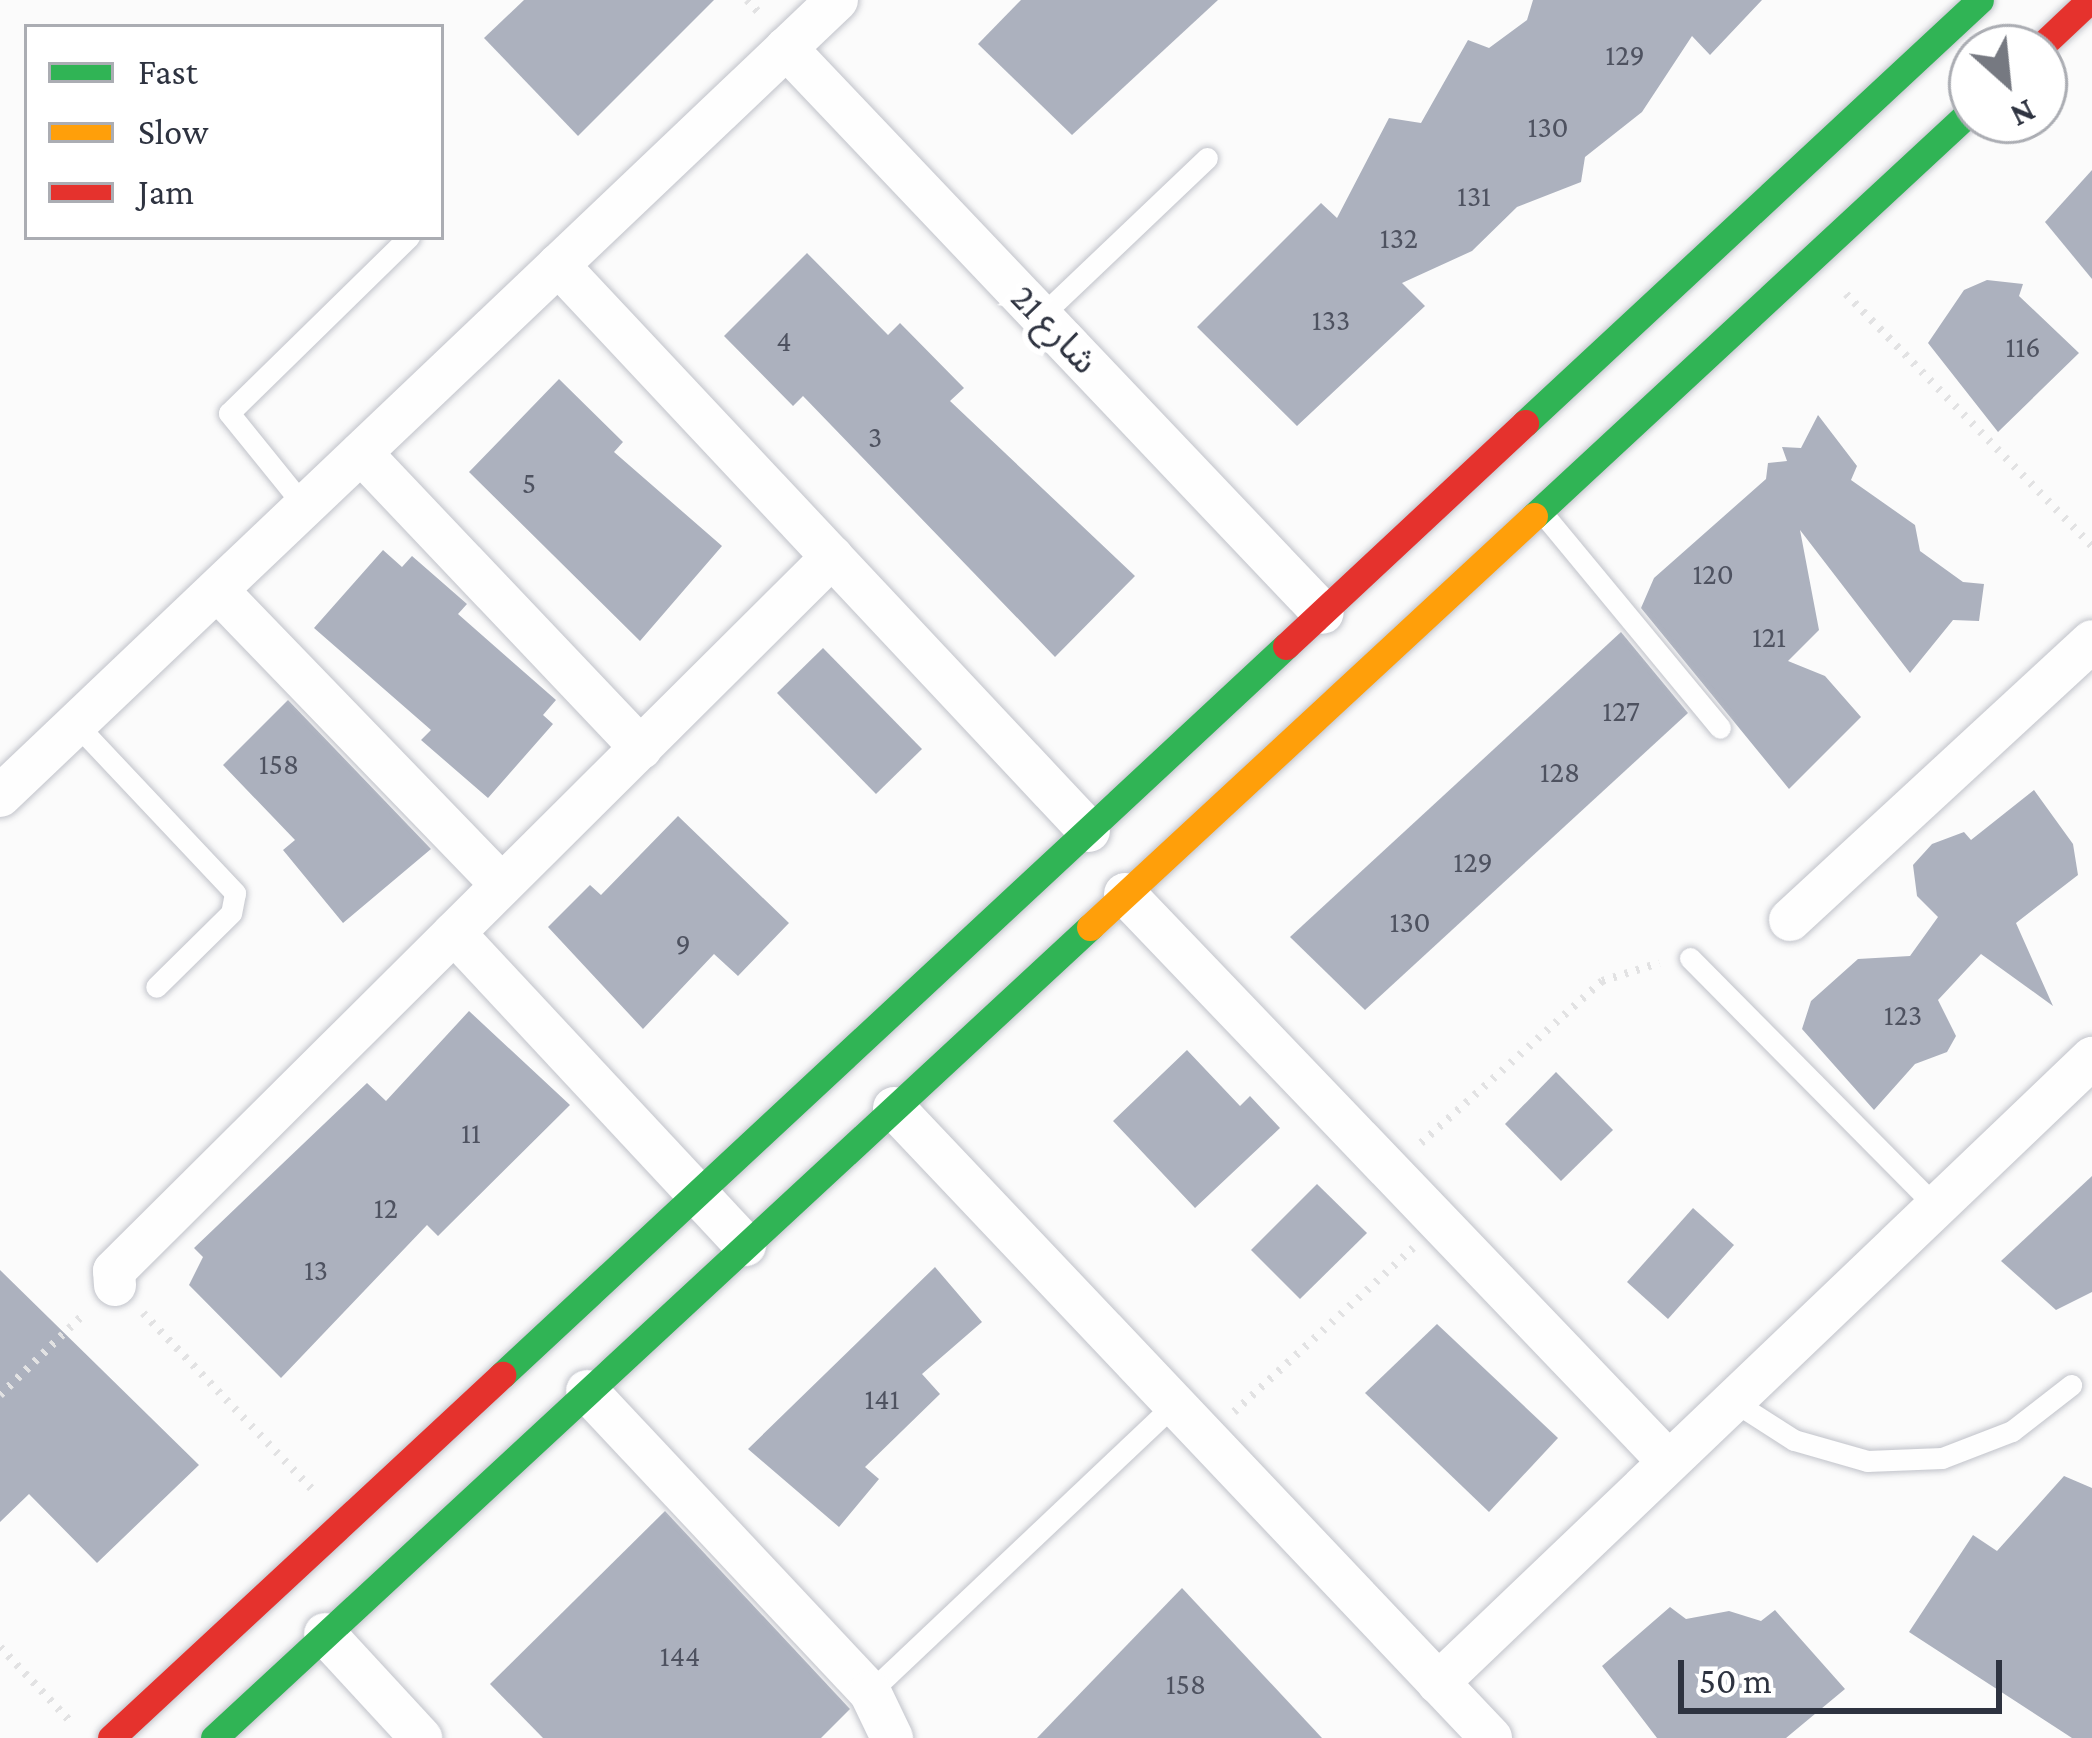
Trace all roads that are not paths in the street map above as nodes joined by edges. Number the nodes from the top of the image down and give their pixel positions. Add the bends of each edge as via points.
1 (837, 0) edge
2 (1980, 0) edge
3 (2090, 0) edge
4 (2064, 24) edge
5 (786, 48) junction
6 (1948, 132) edge
7 (1207, 158) dead end
8 (406, 240) edge
9 (558, 265) junction
10 (1041, 316) junction
11 (361, 453) junction
12 (305, 506) junction
13 (1540, 510) junction
14 (832, 557) junction
15 (217, 590) junction
16 (1323, 613) junction
17 (2092, 641) edge
18 (76, 724) junction
19 (1720, 728) dead end
20 (641, 748) junction
21 (0, 796) edge
22 (1124, 798) junction
23 (1076, 843) junction
24 (1175, 848) junction
25 (502, 885) junction
26 (1119, 900) junction
27 (1790, 920) dead end
28 (454, 933) junction
29 (1690, 958) road end
30 (156, 987) dead end
31 (2092, 1058) edge
32 (894, 1108) junction
33 (698, 1196) junction
34 (1936, 1207) junction
35 (745, 1245) junction
36 (115, 1285) road end
37 (2071, 1384) dead end
38 (587, 1391) junction
39 (1733, 1400) junction
40 (1172, 1406) junction
41 (1670, 1462) junction
42 (325, 1634) junction
43 (1438, 1683) junction
44 (870, 1692) junction
45 (111, 1738) edge
46 (214, 1738) edge
47 (421, 1738) edge
48 (892, 1738) edge
49 (1491, 1738) edge

1 - 5 street
2 - 16 street
3 - 4 street
5 - 9 street
5 - 10 street, شارع 21
6 - 13 street
7 - 10 lane
8 - 12 lane via 229,413
9 - 11 street
9 - 14 street
10 - 16 street, شارع 21
11 - 12 street
11 - 20 street
12 - 15 street
13 - 19 lane
13 - 24 street
14 - 20 street
14 - 23 street
15 - 18 street
15 - 25 street
16 - 22 street
17 - 27 street
18 - 21 street
18 - 30 lane via 235,893 230,913
20 - 25 street
22 - 23 street
22 - 24 street via 1138,834
23 - 26 street
23 - 33 street
24 - 26 street
25 - 28 street
26 - 32 street
26 - 41 street
28 - 33 street
28 - 36 street via 114,1271
29 - 34 lane
31 - 34 street
32 - 35 street
32 - 40 street
33 - 35 street
33 - 45 street
34 - 39 street
35 - 38 street
37 - 39 lane via 2012,1431 1942,1458 1867,1461 1794,1440
38 - 42 street
38 - 44 street
39 - 41 street
40 - 43 street
40 - 44 lane
41 - 43 street
42 - 46 street
42 - 47 street
43 - 49 street
44 - 48 street

